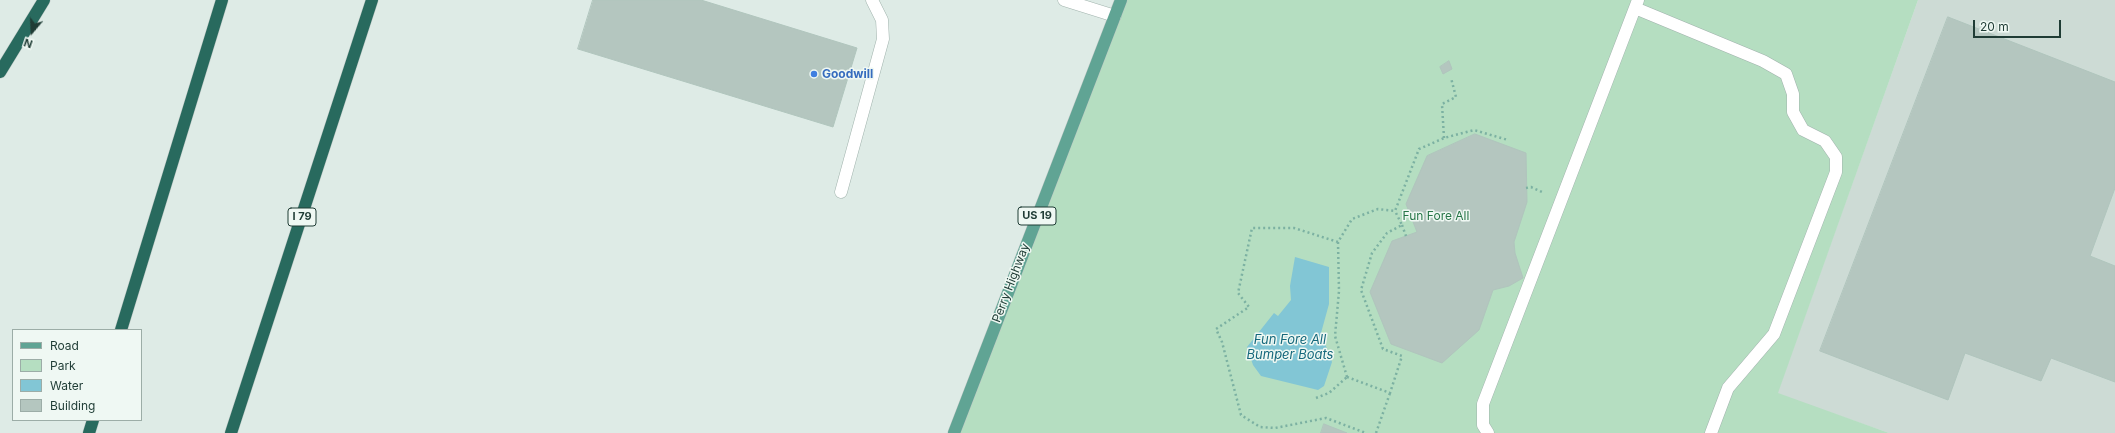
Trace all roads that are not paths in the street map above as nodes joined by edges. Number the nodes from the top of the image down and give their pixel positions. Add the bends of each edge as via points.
1 (44, 0) edge
2 (222, 0) edge
3 (372, 0) edge
4 (872, 0) edge
5 (1064, 0) edge
6 (1121, 0) edge
7 (1637, 4) edge
8 (1115, 16) junction
9 (0, 72) edge
10 (840, 192) dead end
11 (121, 329) edge
12 (93, 421) edge
13 (89, 433) edge
14 (231, 433) edge
15 (954, 433) edge
16 (1488, 433) edge
17 (1711, 433) edge

1 - 9 highway
2 - 11 highway
3 - 14 highway, I 79
4 - 10 lane via 882,20 883,39
5 - 8 lane
6 - 8 main road, Perry Highway / US 19
7 - 16 lane via 1482,404 1483,425
7 - 17 lane via 1786,74 1793,94 1793,112 1803,130 1825,141 1836,157 1836,172 1774,334 1728,388
8 - 15 main road, Perry Highway / US 19
12 - 13 highway

